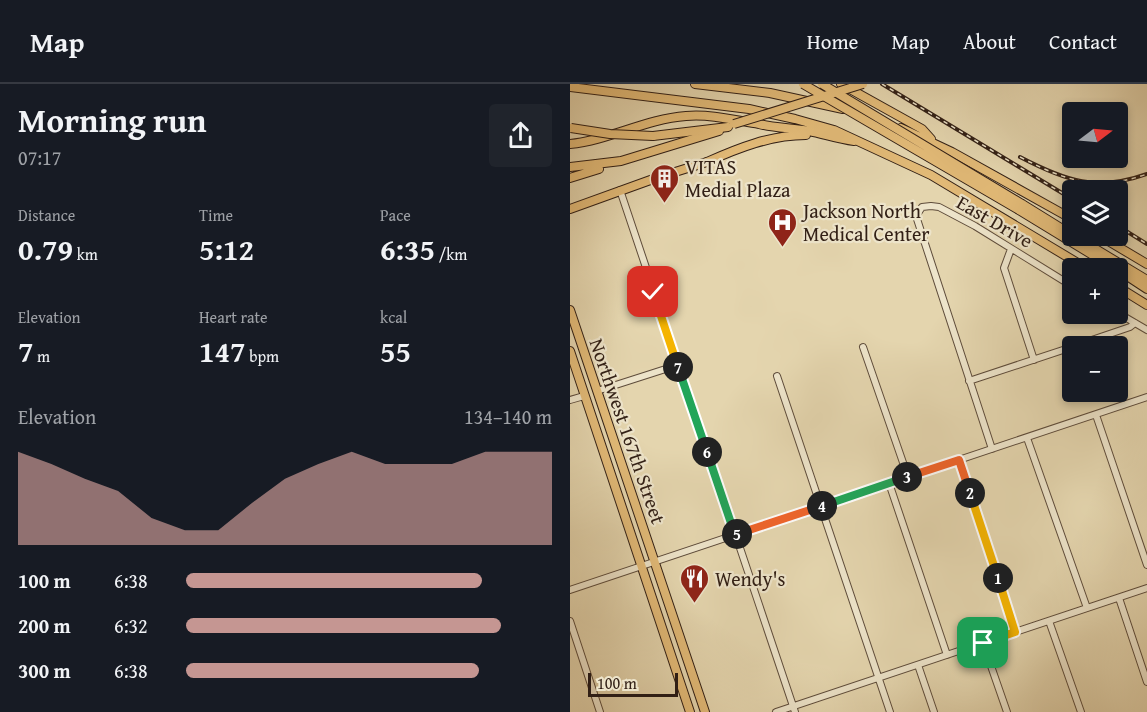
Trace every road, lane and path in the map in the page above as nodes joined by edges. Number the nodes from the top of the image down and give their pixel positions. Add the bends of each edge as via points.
1 (695, 84) edge
2 (803, 84) edge
3 (822, 84) edge
4 (841, 84) edge
5 (863, 84) edge
6 (570, 87) edge
7 (731, 125) junction
8 (570, 127) edge
9 (819, 135) junction
10 (933, 142) junction
11 (863, 143) junction
12 (570, 144) edge
13 (707, 162) joint
14 (611, 163) junction
15 (570, 167) edge
16 (570, 178) edge
17 (620, 190) junction
18 (1020, 207) junction
19 (570, 209) edge
20 (1062, 213) edge
21 (1062, 229) edge
22 (1091, 246) edge
23 (1117, 246) edge
24 (1011, 249) junction
25 (1069, 258) edge
26 (1099, 258) edge
27 (1147, 264) edge
28 (1128, 276) edge
29 (1062, 280) edge
30 (1147, 280) edge
31 (1147, 288) edge
32 (1128, 293) edge
33 (1147, 305) edge
34 (570, 309) edge
35 (1128, 318) edge
36 (1135, 323) junction
37 (1146, 330) edge
38 (1104, 336) edge
39 (1147, 338) edge
40 (863, 347) dead end
41 (570, 351) edge
42 (1062, 351) edge
43 (1034, 360) junction
44 (678, 365) junction
45 (777, 376) dead end
46 (969, 381) junction
47 (597, 391) junction
48 (584, 396) junction
49 (1147, 397) edge
50 (570, 400) edge
51 (604, 411) junction
52 (1096, 415) junction
53 (1027, 438) junction
54 (992, 449) junction
55 (959, 460) junction
56 (908, 477) junction
57 (889, 483) junction
58 (820, 506) junction
59 (735, 535) junction
60 (655, 562) junction
61 (1147, 565) edge
62 (642, 567) junction
63 (1147, 588) edge
64 (570, 590) edge
65 (1119, 598) junction
66 (1087, 608) junction
67 (570, 621) edge
68 (1049, 621) junction
69 (1015, 632) junction
70 (983, 643) junction
71 (947, 655) junction
72 (918, 665) junction
73 (878, 678) junction
74 (1147, 682) edge
75 (794, 709) edge
76 (600, 712) edge
77 (690, 712) edge
78 (705, 712) edge
79 (776, 712) edge
80 (890, 712) edge
81 (934, 712) edge
82 (1007, 712) edge
83 (1081, 712) edge

1 - 10 highway via 831,106 875,118
2 - 18 highway, bridge
3 - 18 highway, bridge
4 - 10 highway via 922,129
5 - 7 main road, bridge
6 - 11 highway via 764,112 834,130
7 - 8 highway, bridge via 653,136
7 - 14 main road
9 - 11 highway
9 - 12 highway via 691,115
9 - 13 highway via 769,139
10 - 20 highway
11 - 25 highway via 931,176
13 - 17 main road
14 - 15 main road
14 - 16 main road
17 - 19 main road
17 - 44 street
18 - 21 highway
18 - 26 highway
22 - 30 highway
23 - 27 highway
24 - 29 street, East Drive
24 - 43 street via 1004,268
24 - 46 street, East Drive via 939,207 922,207 916,216
28 - 31 highway
32 - 33 highway
34 - 47 main road, Northwest 167th Street
35 - 36 street
36 - 37 street
36 - 38 street
37 - 39 street
40 - 56 street
41 - 48 main road, Northwest 167th Street
42 - 43 street
43 - 46 street
44 - 47 street
44 - 59 street
45 - 58 street
46 - 54 street
47 - 51 main road, Northwest 167th Street
48 - 50 street
48 - 51 main road
48 - 62 main road, Northwest 167th Street
49 - 52 street
51 - 60 main road, Northwest 167th Street
52 - 53 street
52 - 61 street
53 - 54 street
53 - 66 street
54 - 55 street
55 - 56 street
55 - 69 street
56 - 57 street
57 - 58 street
57 - 71 street
58 - 59 street
58 - 73 street
59 - 60 street
59 - 75 street
60 - 62 street
60 - 78 main road, Northwest 167th Street
62 - 64 street
62 - 77 main road, Northwest 167th Street
63 - 65 street
65 - 66 street
65 - 74 street
66 - 68 street
67 - 76 street
68 - 69 street
68 - 83 street
69 - 70 street
70 - 71 street
70 - 82 street
71 - 72 street
72 - 73 street
72 - 81 street
73 - 75 street
73 - 80 street
75 - 79 street

